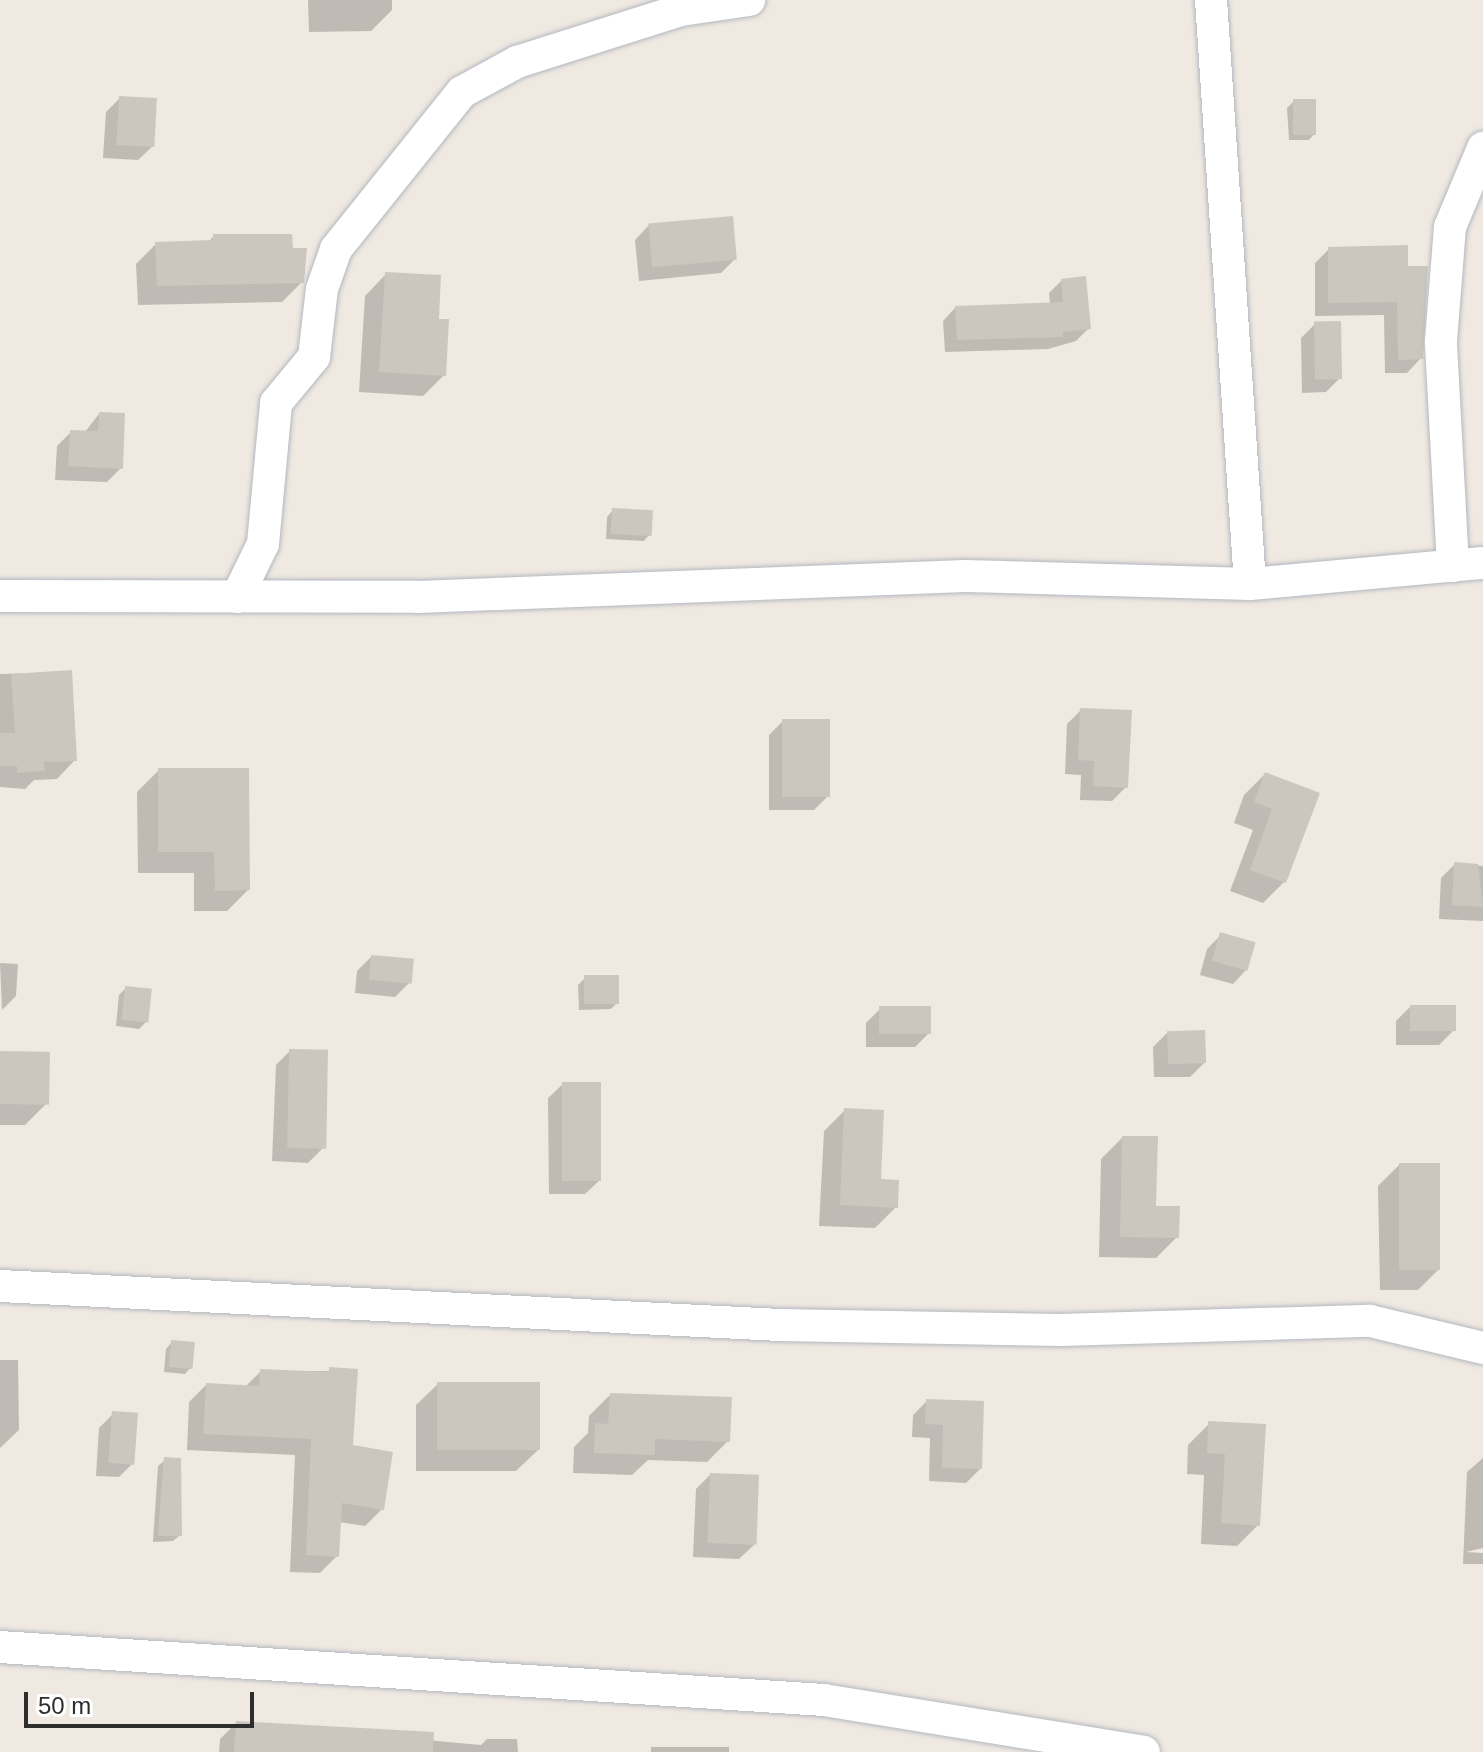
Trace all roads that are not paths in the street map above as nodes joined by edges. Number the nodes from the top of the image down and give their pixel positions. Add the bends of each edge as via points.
1 (749, 0) edge
2 (1211, 0) edge
3 (1483, 148) edge
4 (1468, 564) edge
5 (1250, 584) junction
6 (0, 596) edge
7 (237, 597) junction
8 (0, 1286) edge
9 (1483, 1348) edge
10 (0, 1647) edge
11 (1144, 1752) edge

1 - 7 street via 681,10 517,62 462,92 336,249 322,289 314,357 276,403 263,544
2 - 5 street
3 - 4 street via 1450,227 1441,341
4 - 5 street
5 - 7 street via 965,576 418,597
6 - 7 street
8 - 9 street via 780,1325 1060,1330 1370,1321
10 - 11 street via 824,1700

